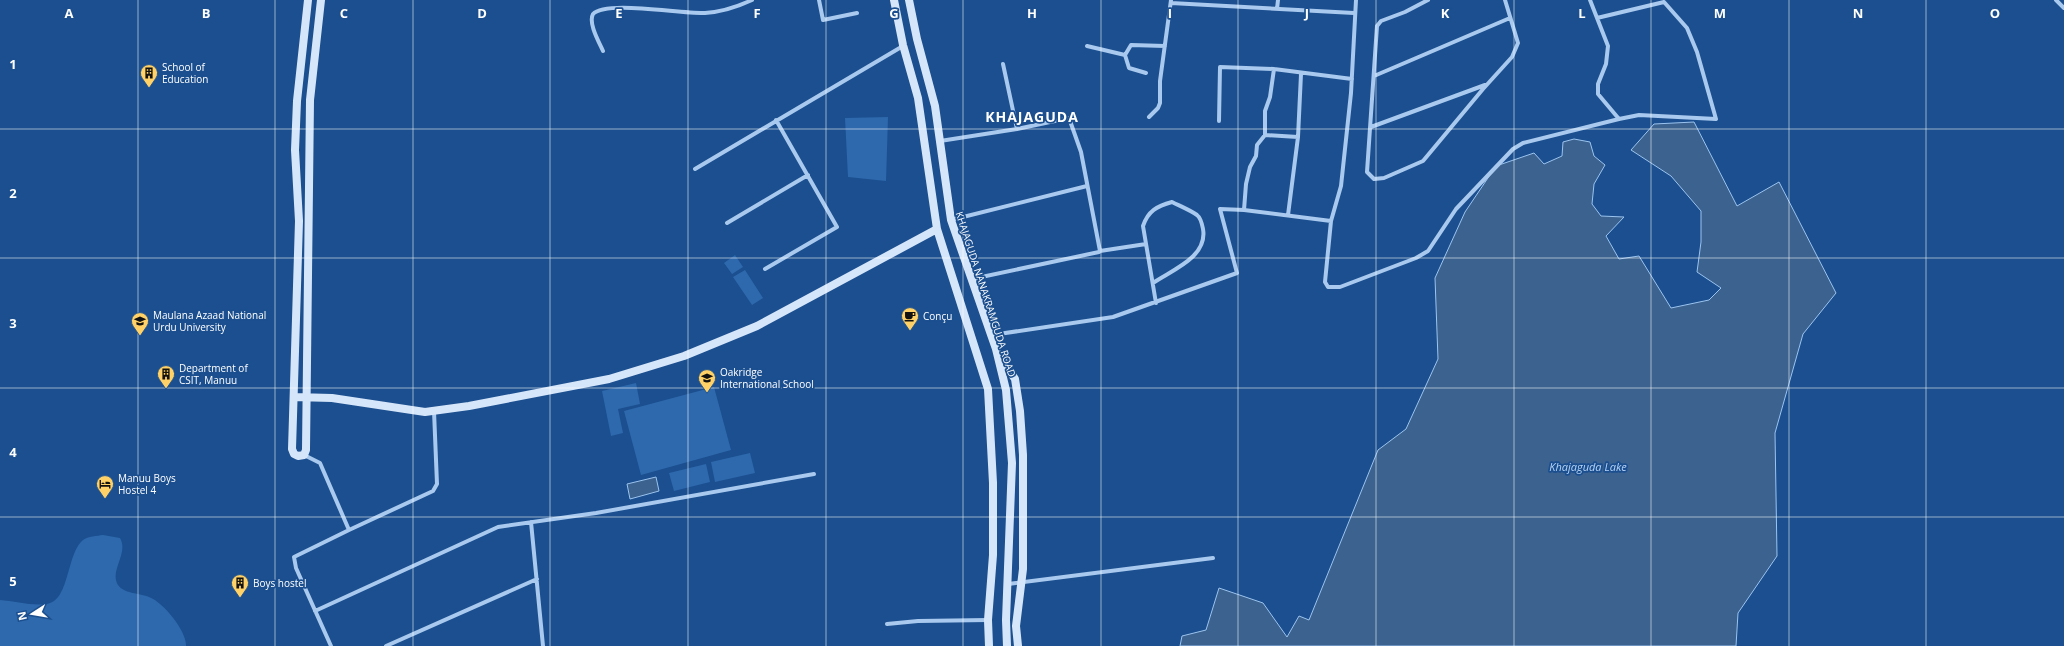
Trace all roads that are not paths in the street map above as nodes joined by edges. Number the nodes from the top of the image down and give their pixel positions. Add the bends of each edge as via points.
1 (308, 0) edge
2 (321, 0) edge
3 (752, 0) edge
4 (819, 0) edge
5 (894, 0) edge
6 (909, 0) edge
7 (1278, 0) edge
8 (1356, 0) edge
9 (1428, 0) edge
10 (1505, 0) edge
11 (1590, 0) edge
12 (2056, 0) edge
13 (611, 2) dead end
14 (632, 2) dead end
15 (1171, 2) edge
16 (2064, 8) edge
17 (1277, 9) junction
18 (857, 13) dead end
19 (1354, 13) junction
20 (1510, 18) junction
21 (1597, 18) junction
22 (904, 45) junction
23 (1087, 46) dead end
24 (1165, 46) junction
25 (603, 52) dead end
26 (1125, 55) junction
27 (1003, 64) dead end
28 (1274, 69) junction
29 (1146, 73) dead end
30 (1302, 74) junction
31 (1374, 76) junction
32 (1352, 79) junction
33 (1487, 84) junction
34 (1149, 117) dead end
35 (1619, 119) junction
36 (776, 120) junction
37 (1219, 121) dead end
38 (1370, 127) junction
39 (1017, 129) junction
40 (1265, 135) junction
41 (1298, 137) junction
42 (939, 141) junction
43 (695, 168) dead end
44 (808, 175) junction
45 (1086, 186) junction
46 (1244, 210) junction
47 (1288, 215) junction
48 (951, 220) junction
49 (1331, 221) junction
50 (727, 223) dead end
51 (937, 229) junction
52 (1146, 244) junction
53 (1100, 251) junction
54 (765, 269) dead end
55 (972, 279) junction
56 (1153, 283) junction
57 (1156, 303) junction
58 (991, 336) junction
59 (996, 349) junction
60 (294, 397) junction
61 (307, 398) junction
62 (434, 411) junction
63 (304, 454) junction
64 (814, 474) dead end
65 (531, 522) junction
66 (349, 530) junction
67 (1213, 558) dead end
68 (537, 579) junction
69 (1021, 583) junction
70 (1008, 584) junction
71 (315, 611) junction
72 (988, 620) junction
73 (887, 624) dead end
74 (542, 645) edge
75 (331, 646) edge
76 (386, 646) edge
77 (989, 646) edge
78 (1007, 646) edge
79 (1018, 646) edge

1 - 60 street via 295,150 298,221
2 - 61 street via 310,100
3 - 14 street via 727,10 705,13 686,13
4 - 18 street via 823,20
5 - 22 street
6 - 42 street, KHAJAGUDA NANAKRAMGUDA ROAD via 935,106
7 - 17 street
8 - 19 street
9 - 31 street via 1381,21 1377,26
10 - 20 street
11 - 21 street
12 - 16 street
13 - 25 street via 597,8 592,15
15 - 17 street
15 - 24 street
17 - 19 street
19 - 32 street
20 - 31 street
20 - 33 street via 1518,42 1512,58
21 - 35 street via 1608,46 1606,64 1598,84 1598,94
21 - 35 street via 1664,2 1687,28 1697,52 1716,119 1639,115
22 - 36 street
22 - 51 street via 918,98
23 - 26 street
24 - 26 street via 1132,45
24 - 34 street via 1160,104
26 - 29 street via 1129,68
27 - 39 street
28 - 30 street
28 - 37 street via 1220,67
28 - 40 street via 1265,111
30 - 32 street
30 - 41 street
31 - 38 street
32 - 49 street via 1341,186
33 - 38 street
33 - 38 street via 1423,161 1384,178 1374,178 1367,172
35 - 49 street via 1523,143 1514,149 1456,209 1428,251 1406,262 1333,288 1328,287 1325,282
36 - 43 street
36 - 44 street
39 - 42 street
39 - 45 street via 1070,118 1081,152
40 - 41 street
40 - 46 street via 1257,145 1256,156 1250,167
41 - 47 street
42 - 48 street, KHAJAGUDA NANAKRAMGUDA ROAD
44 - 50 street
44 - 54 street via 837,227
45 - 48 street
45 - 53 street
46 - 47 street
46 - 57 street via 1220,209 1237,273
47 - 49 street
48 - 55 street, KHAJAGUDA NANAKRAMGUDA ROAD
51 - 62 street via 757,326 684,356 609,379
51 - 72 street via 988,389 993,483 993,555
52 - 53 street
52 - 56 street
52 - 56 street via 1143,226 1146,216 1162,205 1172,202 1197,215 1201,221 1204,235 1202,244 1195,254 1188,263
53 - 55 street
55 - 58 street, KHAJAGUDA NANAKRAMGUDA ROAD
56 - 57 street
57 - 58 street via 1095,321
58 - 59 street, KHAJAGUDA NANAKRAMGUDA ROAD
59 - 69 street via 1015,379 1020,411 1023,455
59 - 70 street, KHAJAGUDA NANAKRAMGUDA ROAD via 1006,390 1011,439
60 - 61 street
60 - 63 street via 294,454
61 - 62 street via 332,398 425,412
61 - 63 street
62 - 66 street via 436,484 433,491
63 - 66 street via 320,463
64 - 65 street via 603,512
65 - 68 street
65 - 71 street via 487,532
66 - 71 street via 294,557 296,568
67 - 69 street
68 - 74 street
68 - 76 street
69 - 70 street
69 - 79 street via 1016,626
70 - 78 street, KHAJAGUDA NANAKRAMGUDA ROAD
71 - 75 street
72 - 73 street via 926,620
72 - 77 street

